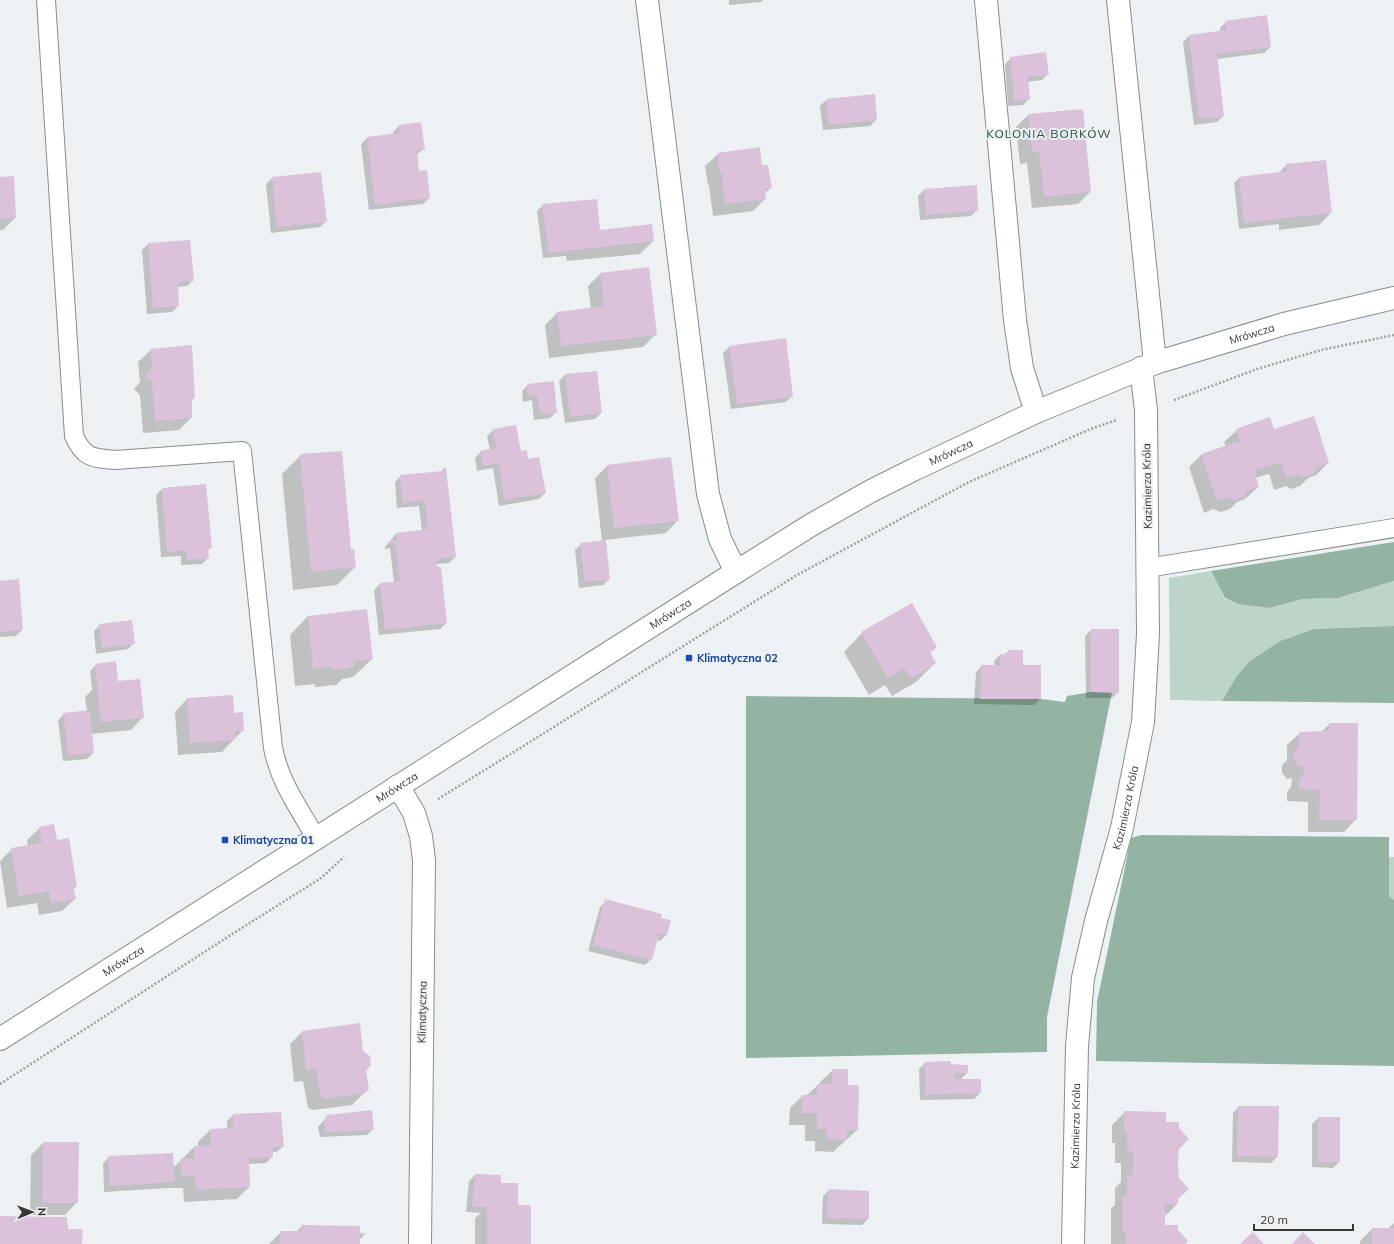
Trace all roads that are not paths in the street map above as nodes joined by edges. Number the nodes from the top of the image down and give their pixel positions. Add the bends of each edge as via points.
1 (46, 0) edge
2 (647, 0) edge
3 (986, 0) edge
4 (1118, 0) edge
5 (1394, 298) edge
6 (1148, 366) junction
7 (1036, 412) junction
8 (1394, 528) edge
9 (1147, 568) junction
10 (736, 572) junction
11 (398, 786) junction
12 (316, 838) junction
13 (0, 1039) edge
14 (420, 1244) edge
15 (1073, 1244) edge

1 - 12 lane via 74,436 86,454 115,460 242,451 275,754 285,786
2 - 10 street via 708,494 720,539
3 - 7 street via 1015,320 1022,368
4 - 6 street, Kazimierza Króla
5 - 6 street, Mrówcza via 1284,324
6 - 7 street, Mrówcza
6 - 9 street, Kazimierza Króla
7 - 10 street, Mrówcza via 871,491
8 - 9 lane
9 - 15 street, Kazimierza Króla via 1148,634 1143,722 1122,828 1083,978 1077,1046
10 - 11 street, Mrówcza
11 - 12 street, Mrówcza
11 - 14 street, Klimatyczna via 414,813 421,836 424,860
12 - 13 street, Mrówcza

